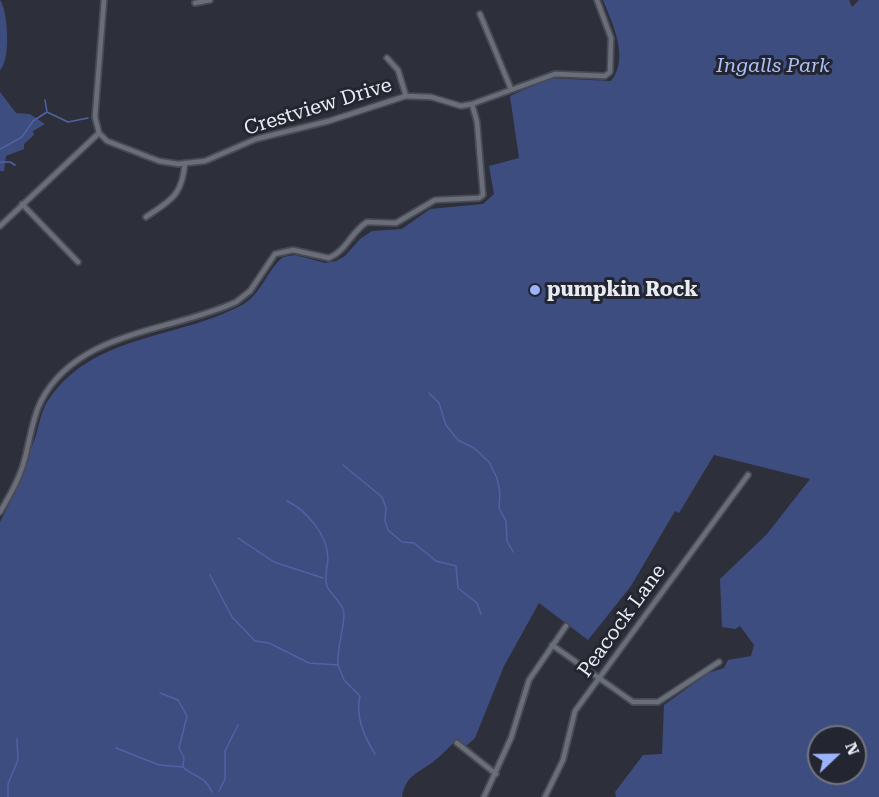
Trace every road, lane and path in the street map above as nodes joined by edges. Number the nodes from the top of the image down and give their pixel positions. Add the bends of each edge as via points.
1 (104, 0) edge
2 (210, 0) edge
3 (597, 0) edge
4 (195, 3) dead end
5 (480, 14) dead end
6 (387, 58) dead end
7 (511, 89) junction
8 (406, 96) junction
9 (472, 104) junction
10 (99, 133) junction
11 (185, 163) junction
12 (22, 204) junction
13 (146, 217) dead end
14 (0, 226) edge
15 (78, 262) dead end
16 (748, 476) dead end
17 (0, 512) edge
18 (566, 626) dead end
19 (552, 645) junction
20 (719, 662) dead end
21 (600, 677) junction
22 (457, 743) dead end
23 (496, 774) junction
24 (546, 795) edge
25 (484, 797) edge
26 (553, 797) edge

1 - 10 street via 95,117
2 - 4 street
3 - 7 street, Crestview Drive via 611,38 610,72 605,76 555,74
5 - 7 street
6 - 8 street via 398,70
7 - 9 street, Crestview Drive
8 - 9 street, Crestview Drive via 431,97 460,106
8 - 11 street, Crestview Drive via 256,139 205,161
9 - 17 street via 483,195 429,202 396,223 367,222 344,250 329,258 293,250 275,254 250,291 236,302 87,353 64,371 42,399 19,477
10 - 11 street, Crestview Drive via 106,141 159,161
10 - 12 street
11 - 13 street via 181,189
12 - 14 street
12 - 15 street
16 - 21 street, Peacock Lane
18 - 19 street
19 - 21 street
19 - 23 street via 529,680
20 - 21 street via 658,702 648,704 633,702
21 - 24 street, Peacock Lane via 573,715 562,760
22 - 23 street
23 - 25 street
24 - 26 street

